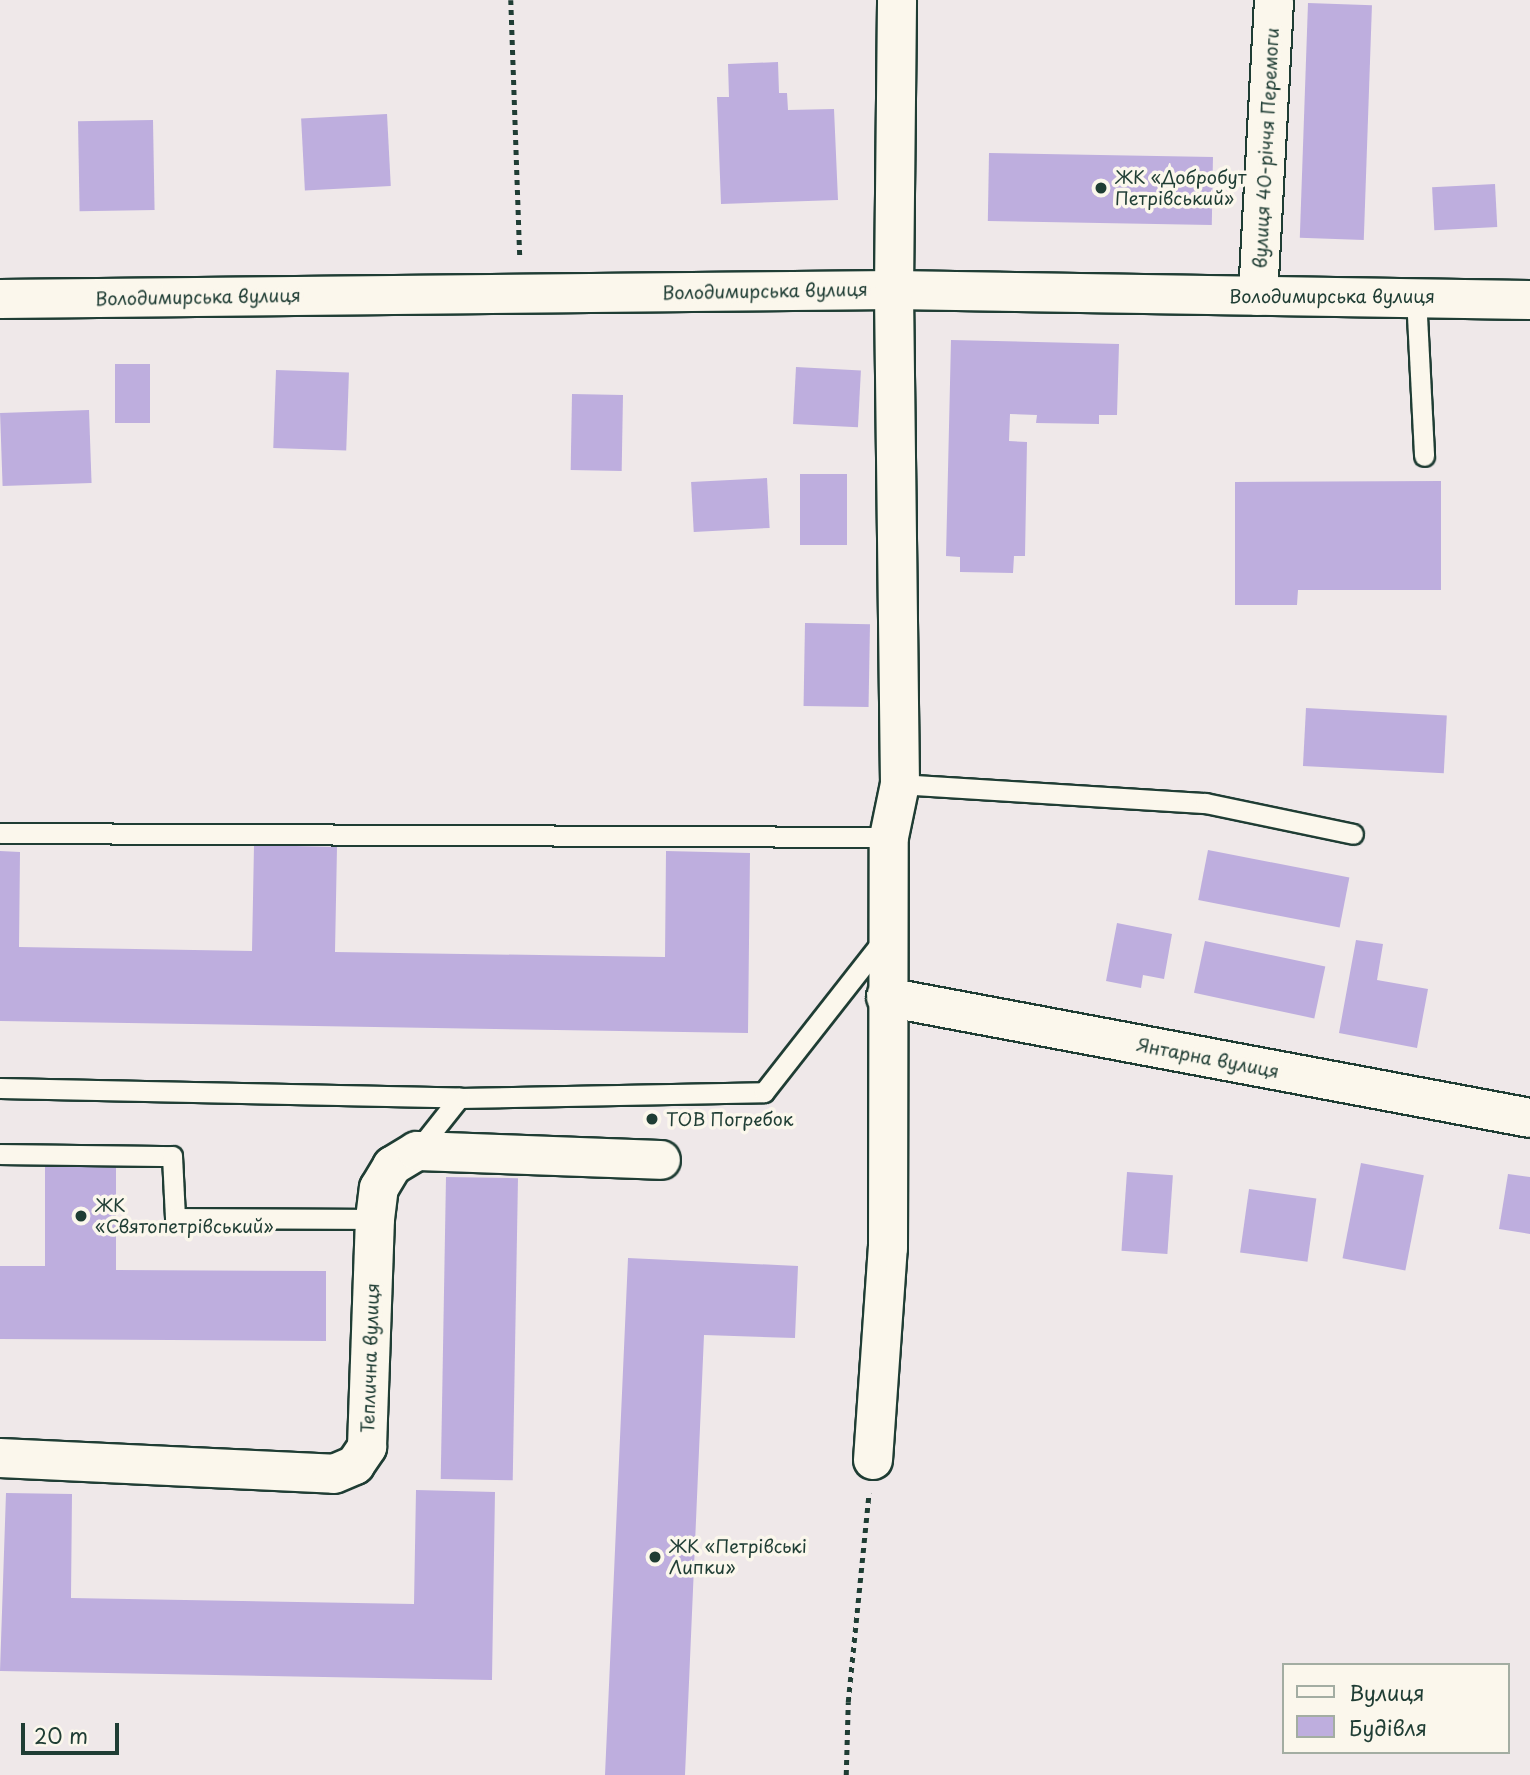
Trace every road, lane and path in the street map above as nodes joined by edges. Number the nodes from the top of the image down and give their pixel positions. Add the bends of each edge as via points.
1 (511, 0) edge
2 (897, 0) edge
3 (1274, 0) edge
4 (894, 290) junction
5 (521, 294) junction
6 (1258, 296) junction
7 (1416, 296) junction
8 (0, 299) edge
9 (1530, 300) edge
10 (1424, 456) dead end
11 (900, 784) junction
12 (0, 833) edge
13 (1353, 834) dead end
14 (889, 837) junction
15 (887, 935) junction
16 (886, 997) junction
17 (0, 1088) edge
18 (459, 1097) junction
19 (1530, 1118) edge
20 (417, 1151) junction
21 (0, 1154) edge
22 (661, 1160) dead end
23 (375, 1219) junction
24 (0, 1458) edge
25 (873, 1460) joint
26 (846, 1775) edge

1 - 5 path
2 - 4 street
3 - 6 street, вулиця 40-річчя Перемоги
4 - 5 street, Володимирська вулиця
4 - 6 street, Володимирська вулиця
4 - 11 street
5 - 8 street, Володимирська вулиця
6 - 7 street, Володимирська вулиця
7 - 9 street, Володимирська вулиця
7 - 10 lane
11 - 13 lane via 1205,803
11 - 14 street
12 - 14 lane
14 - 15 street
15 - 16 street
15 - 18 lane via 764,1092
16 - 19 street, Янтарна вулиця
16 - 25 street via 888,1248
17 - 18 lane
18 - 20 lane
20 - 22 street
20 - 23 street, Теплична вулиця via 393,1166 379,1188
21 - 23 lane via 172,1156 175,1218
23 - 24 street, Теплична вулиця via 367,1447 355,1465 334,1474
25 - 26 path via 848,1702

